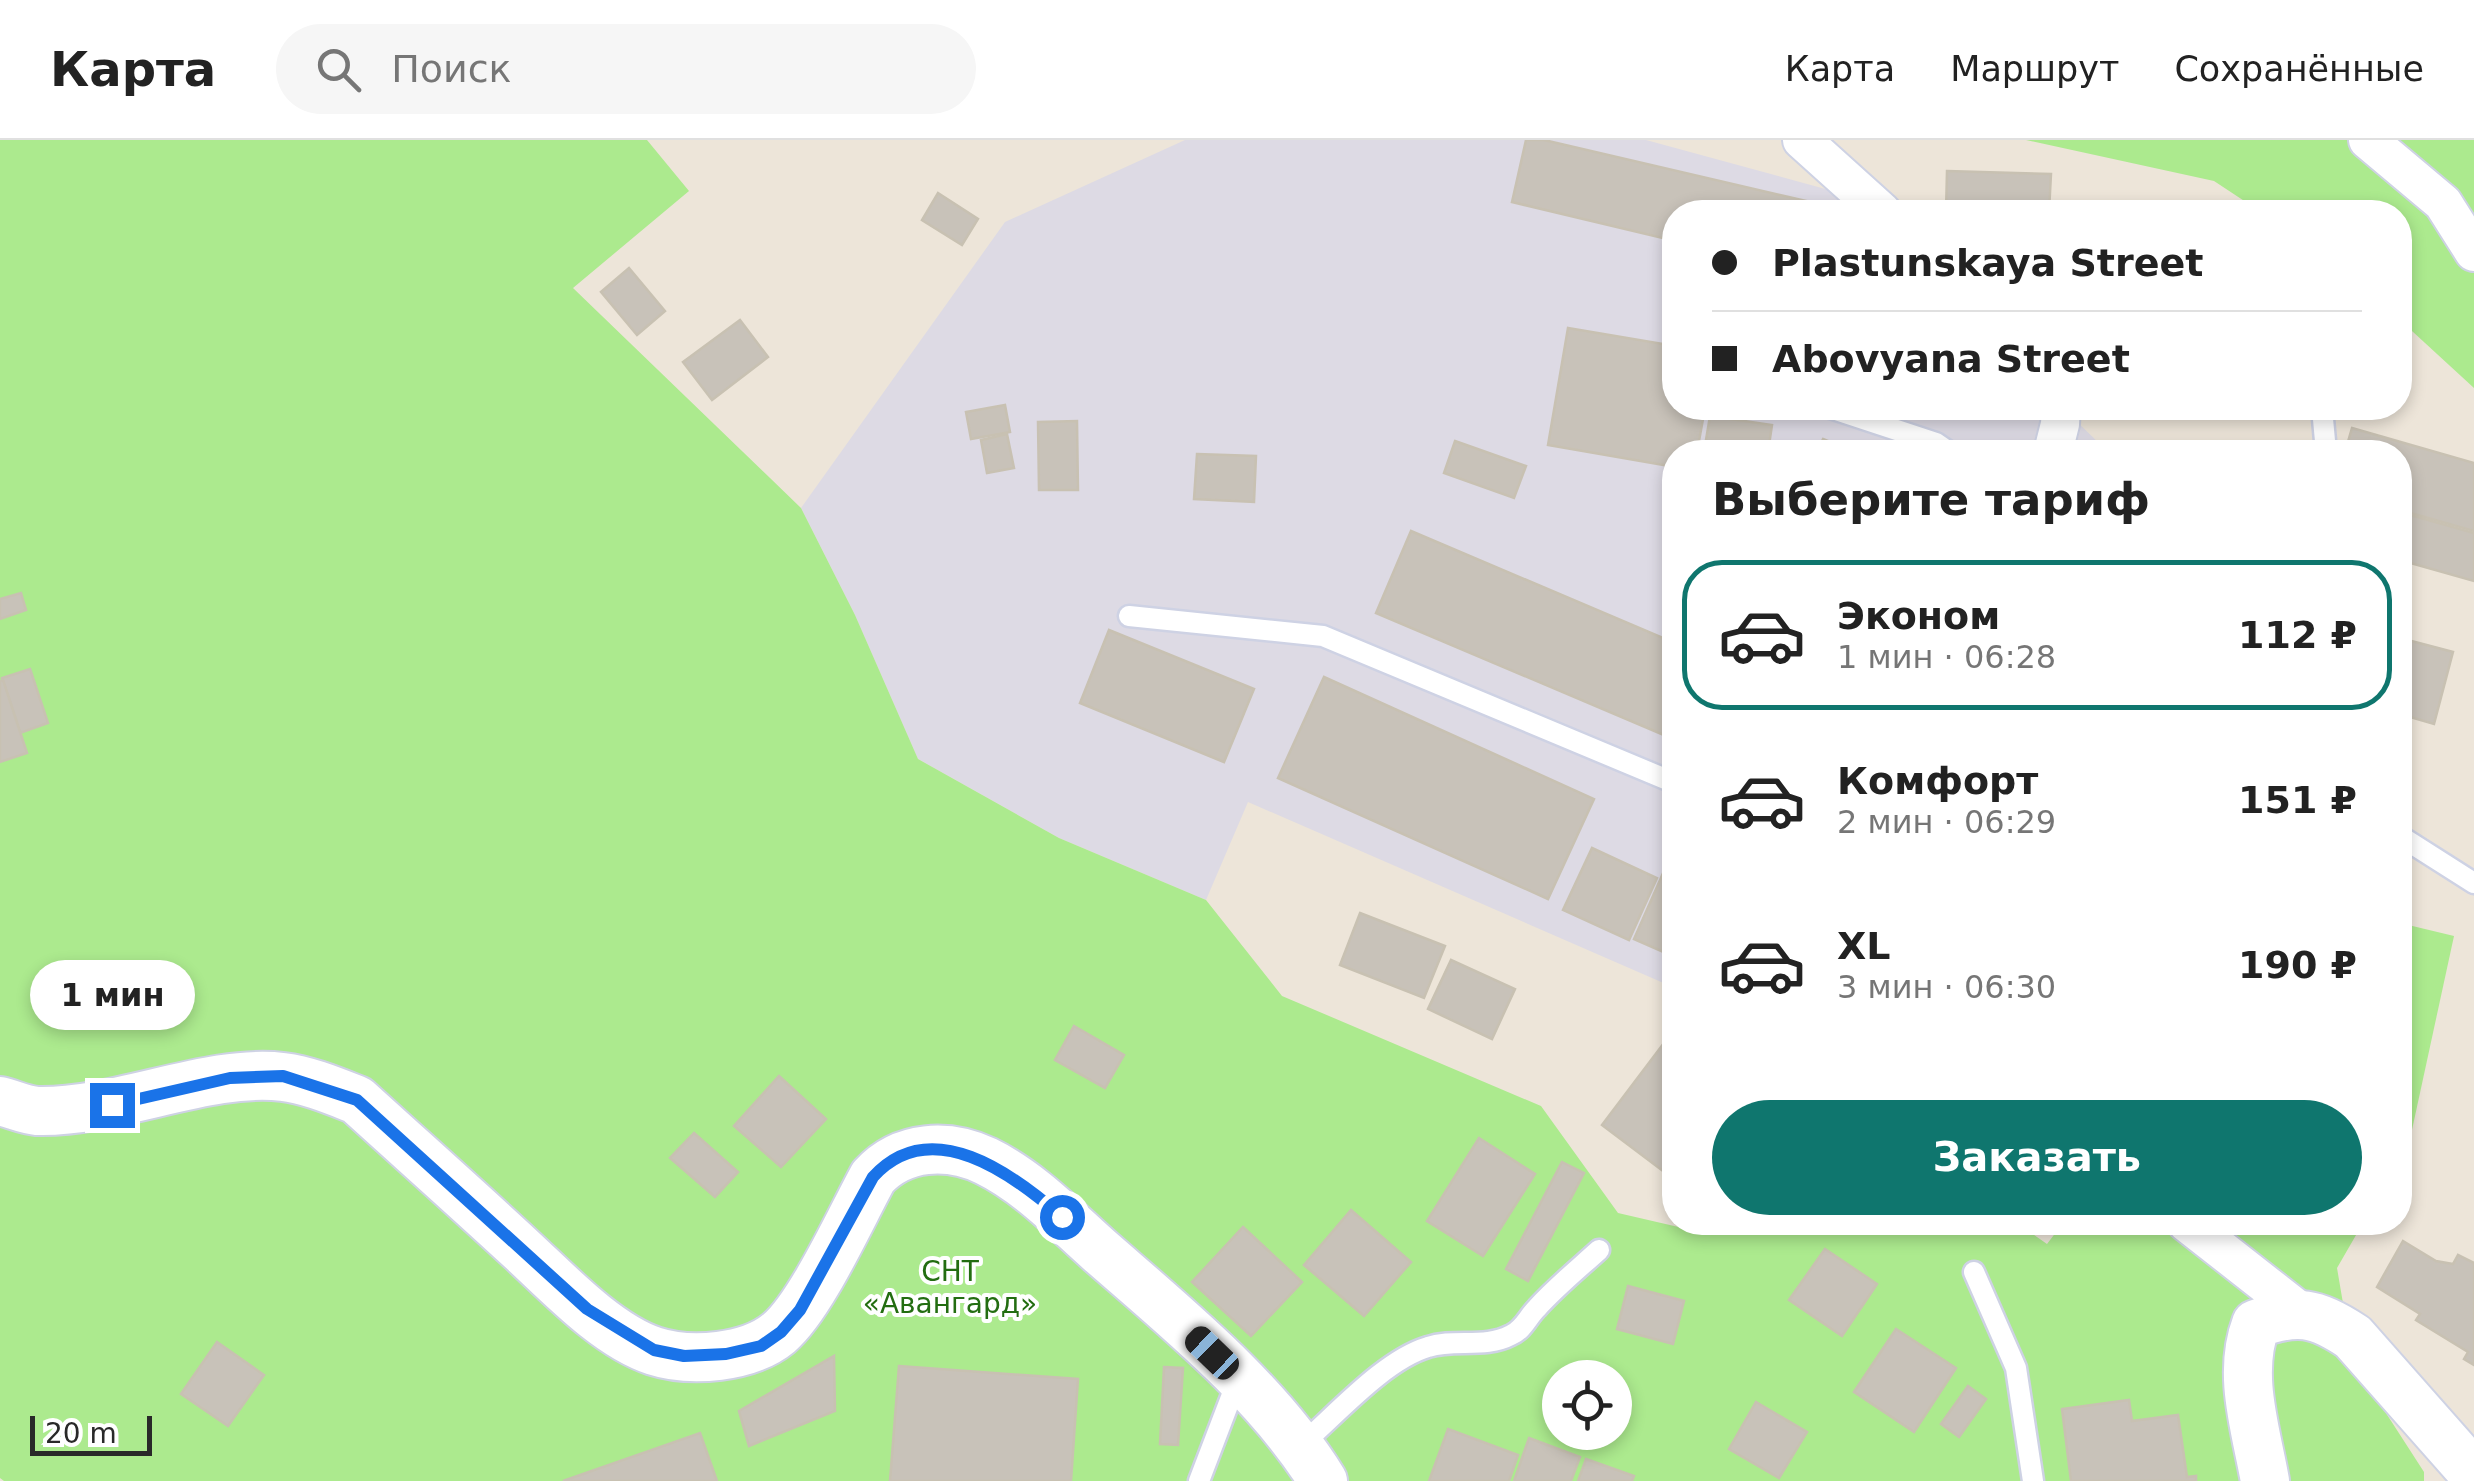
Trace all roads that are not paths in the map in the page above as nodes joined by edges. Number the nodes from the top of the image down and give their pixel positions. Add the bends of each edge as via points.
1 (1802, 140) edge
2 (2368, 140) edge
3 (1869, 200) edge
4 (2474, 252) edge
5 (1866, 420) edge
6 (1927, 440) edge
7 (1129, 616) dead end
8 (1662, 778) edge
9 (2412, 844) edge
10 (2474, 883) edge
11 (0, 1100) edge
12 (2203, 1235) edge
13 (1599, 1250) dead end
14 (1974, 1272) dead end
15 (2302, 1313) junction
16 (1238, 1379) junction
17 (1312, 1463) edge
18 (2474, 1474) edge
19 (1199, 1481) edge
20 (2034, 1481) edge
21 (2264, 1481) edge

1 - 3 street
2 - 4 street via 2443,203
5 - 6 lane
7 - 8 lane via 1323,636
9 - 10 lane
11 - 16 street via 34,1111 112,1105 230,1078 283,1076 326,1088 357,1100 587,1309 654,1350 684,1356 761,1346 781,1332 800,1310 873,1177 898,1157 939,1150 984,1160 1038,1196
12 - 15 street
13 - 17 lane via 1508,1337 1431,1346 1382,1374
14 - 20 lane via 2016,1368
15 - 18 street via 2353,1337
15 - 21 street via 2256,1324 2247,1346
16 - 17 street
16 - 19 lane

